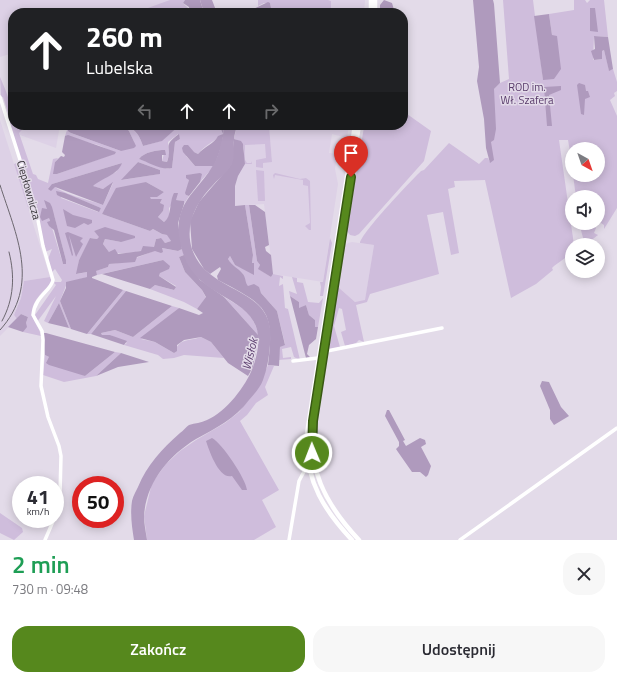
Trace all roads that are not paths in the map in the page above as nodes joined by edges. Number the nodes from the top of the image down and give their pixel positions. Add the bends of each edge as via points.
1 (0, 98) edge
2 (8, 123) edge
3 (10, 130) edge
4 (354, 130) edge
5 (359, 130) edge
6 (442, 328) dead end
7 (320, 355) junction
8 (293, 361) dead end
9 (617, 428) edge
10 (308, 464) junction
11 (305, 472) junction
12 (311, 475) junction
13 (60, 476) edge
14 (330, 503) junction
15 (325, 507) junction
16 (51, 528) edge
17 (46, 540) edge
18 (289, 540) edge
19 (352, 540) edge
20 (358, 540) edge
21 (460, 540) edge

1 - 2 street, Ciepłownicza
3 - 13 street, Ciepłownicza via 37,213 42,246 53,283 38,299 33,315 42,331 41,386 48,417 59,446
4 - 7 main road
5 - 7 main road
6 - 7 street
7 - 8 street
7 - 10 main road via 307,431
7 - 14 main road via 311,445 316,473
9 - 21 street
10 - 11 street
10 - 12 main road
11 - 12 street
11 - 18 street via 299,481
12 - 15 main road
14 - 15 main road via 330,507
14 - 20 main road
15 - 19 main road
16 - 17 street

